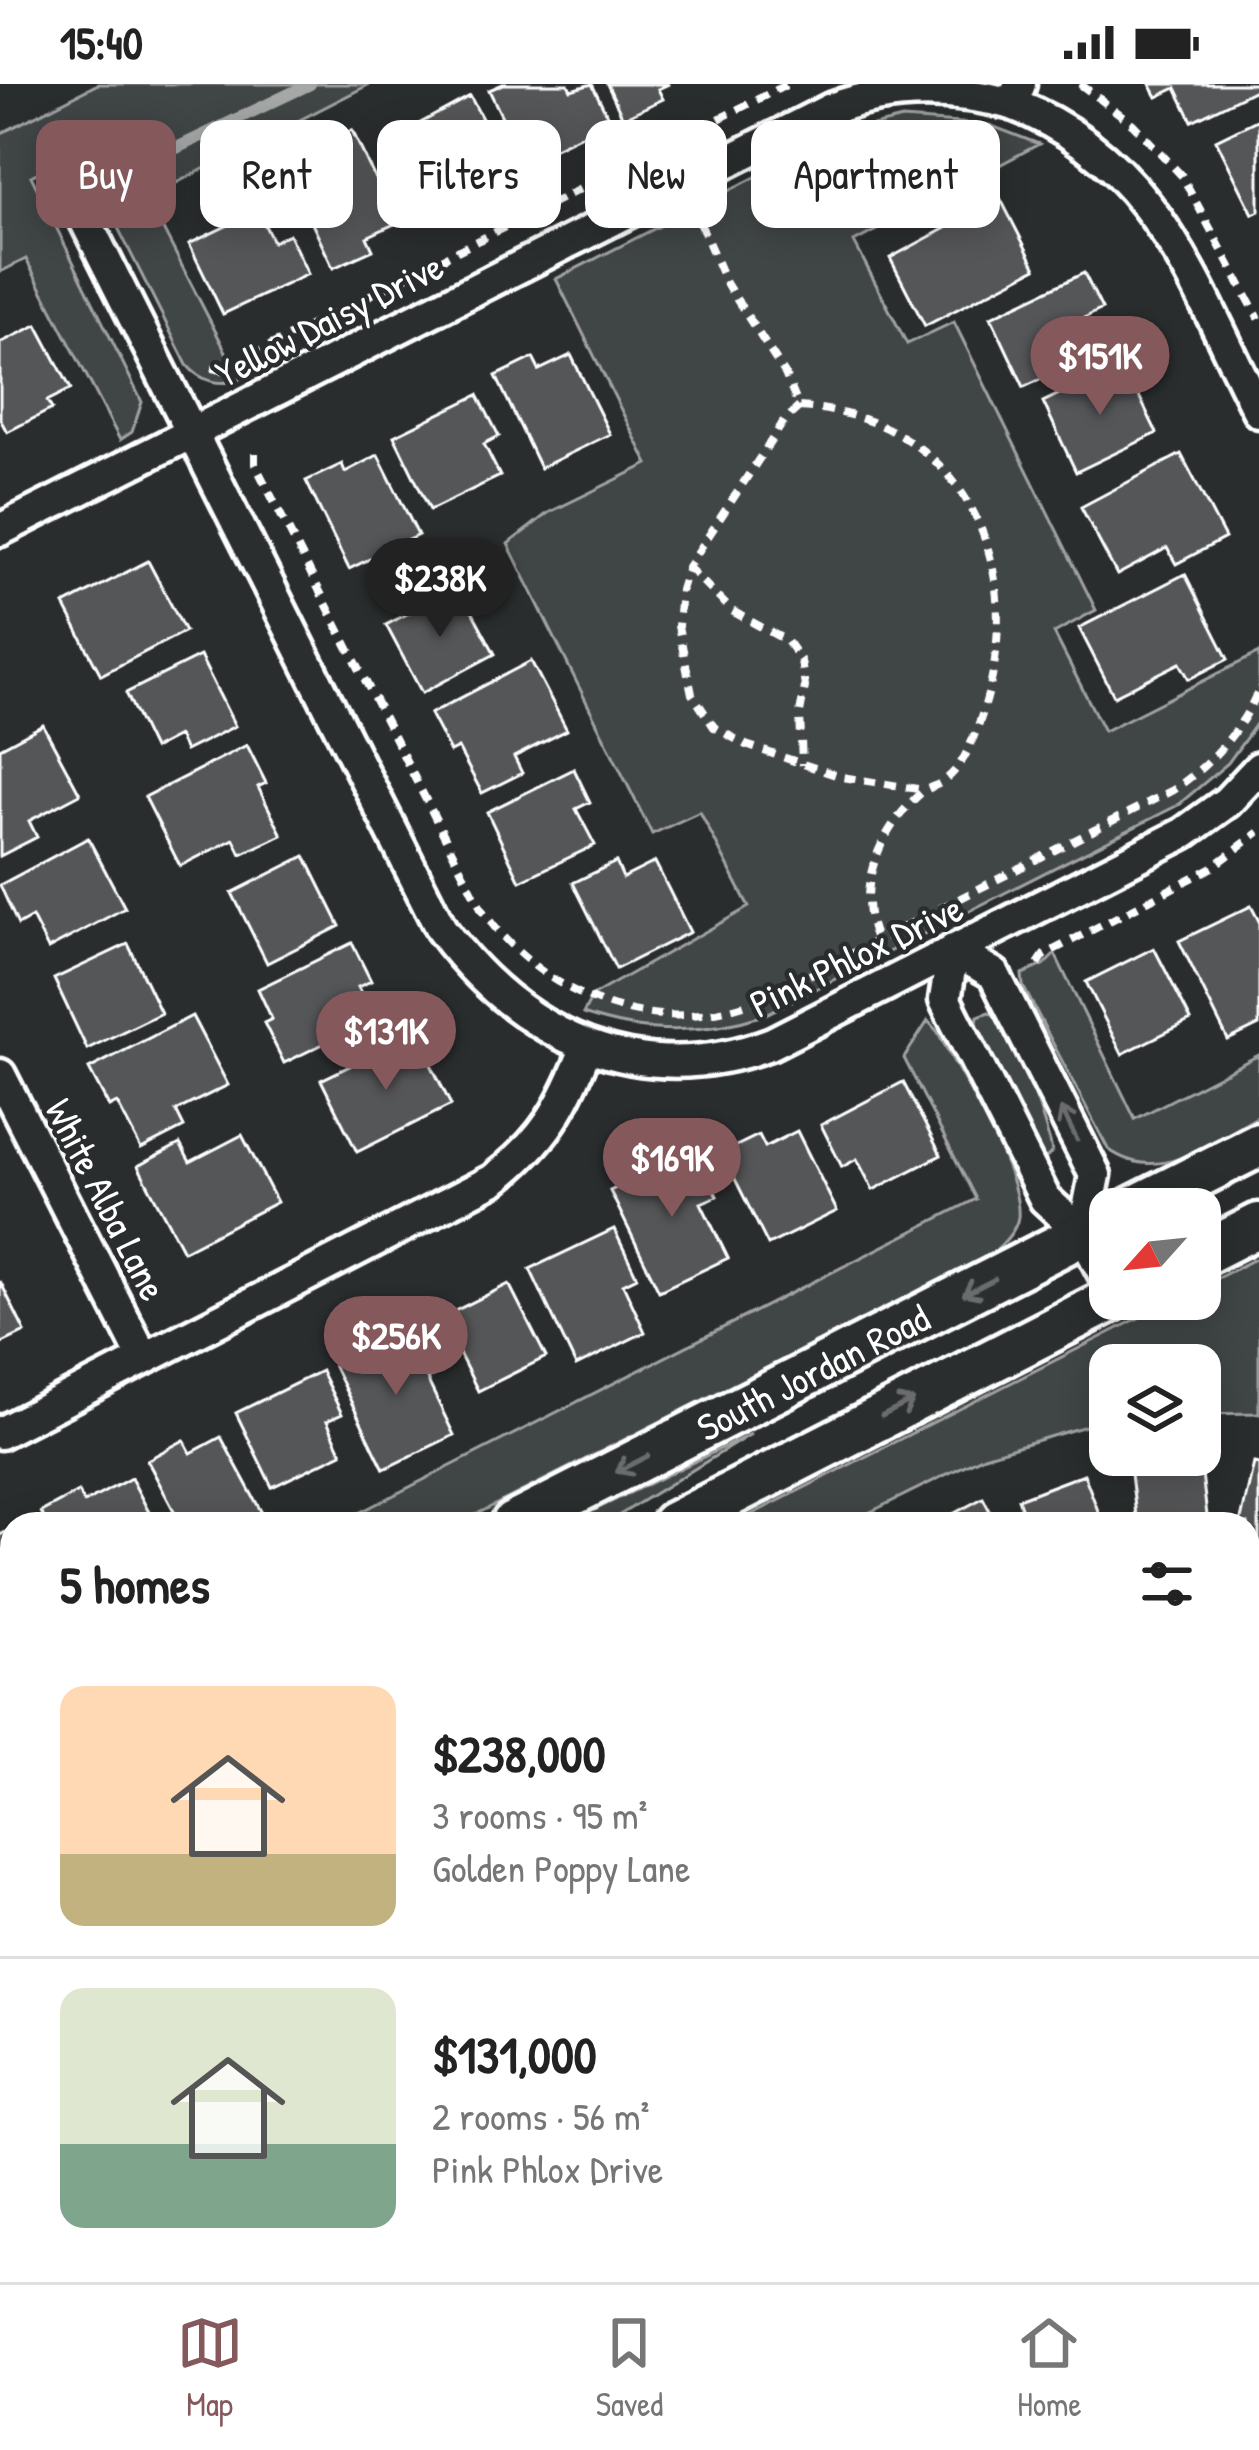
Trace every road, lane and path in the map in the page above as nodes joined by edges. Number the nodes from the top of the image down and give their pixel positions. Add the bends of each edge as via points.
1 (788, 84) edge
2 (1016, 94) edge
3 (89, 228) edge
4 (702, 228) edge
5 (212, 368) dead end
6 (800, 407) junction
7 (1259, 412) edge
8 (191, 432) junction
9 (255, 453) dead end
10 (0, 530) edge
11 (688, 567) junction
12 (1259, 689) edge
13 (802, 765) junction
14 (1259, 768) edge
15 (925, 790) junction
16 (1259, 832) edge
17 (877, 941) junction
18 (953, 950) junction
19 (1038, 964) dead end
20 (587, 1046) junction
21 (0, 1075) edge
22 (1259, 1145) edge
23 (1096, 1188) edge
24 (1174, 1188) edge
25 (1089, 1223) edge
26 (1259, 1226) edge
27 (1089, 1231) edge
28 (1221, 1245) edge
29 (1089, 1311) edge
30 (144, 1359) junction
31 (0, 1433) edge
32 (537, 1512) edge
33 (696, 1512) edge

1 - 5 path via 222,370
2 - 7 street, Yellow Daisy Drive via 1141,195
2 - 8 street, Yellow Daisy Drive via 914,92 831,109
3 - 8 street, Pink Phlox Drive
4 - 6 path
6 - 11 path
6 - 15 path via 873,424 922,450 969,502 992,555 1000,610 984,708 959,765
8 - 10 street, Yellow Daisy Drive
8 - 20 street, Pink Phlox Drive via 441,928 506,1001
9 - 17 path via 471,891 534,968 619,1009 695,1016 750,1004
11 - 13 path via 732,611 796,652 805,678
11 - 13 path via 678,626 701,712 734,739
12 - 17 path via 1231,737 1173,790
13 - 15 path
14 - 18 street, Pink Phlox Drive via 1184,833
15 - 17 path via 892,827 870,877 866,915
16 - 19 path via 1213,867
18 - 20 street, Pink Phlox Drive via 746,1051 671,1061
23 -> 18 street via 994,974
18 - 25 street via 945,1000 1045,1199
20 - 30 street via 556,1118 493,1180
21 - 30 street, White Alba Lane
22 - 24 main road
26 - 28 main road
27 -> 32 main road, South Jordan Road
33 -> 29 main road, South Jordan Road
30 - 31 street

